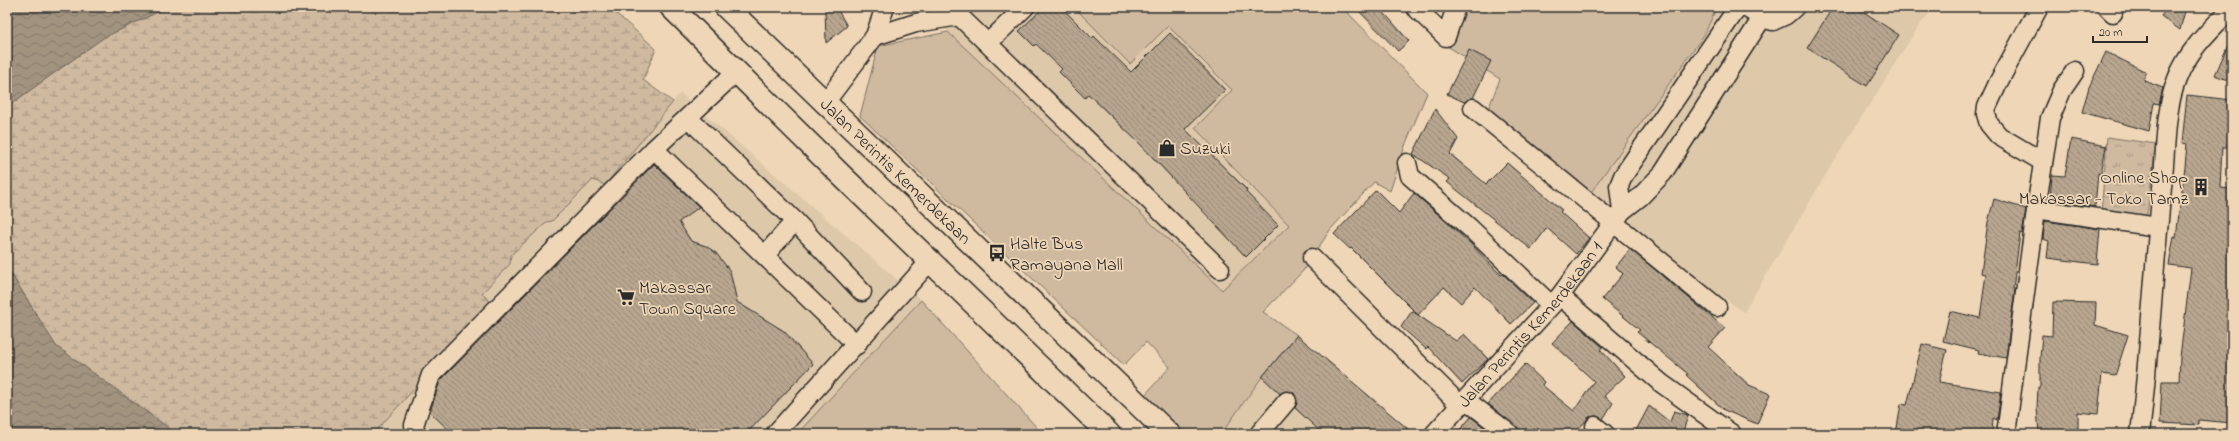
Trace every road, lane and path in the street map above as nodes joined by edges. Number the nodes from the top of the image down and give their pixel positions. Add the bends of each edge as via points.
1 (671, 7) edge
2 (726, 7) edge
3 (885, 7) edge
4 (1025, 7) edge
5 (1415, 7) edge
6 (1456, 7) edge
7 (1738, 7) edge
8 (1745, 7) edge
9 (1795, 7) edge
10 (2039, 7) edge
11 (2232, 8) edge
12 (955, 11) edge
13 (1762, 18) junction
14 (875, 36) junction
15 (988, 43) junction
16 (2075, 71) dead end
17 (736, 72) junction
18 (824, 104) junction
19 (1473, 108) dead end
20 (688, 118) junction
21 (654, 149) junction
22 (2043, 162) junction
23 (1406, 163) dead end
24 (2036, 209) junction
25 (1618, 217) junction
26 (795, 221) junction
27 (2158, 227) junction
28 (765, 254) junction
29 (1312, 258) dead end
30 (931, 260) junction
31 (1220, 269) dead end
32 (862, 292) dead end
33 (1556, 301) junction
34 (1717, 307) dead end
35 (857, 345) junction
36 (1287, 401) dead end
37 (1463, 403) junction
38 (416, 434) edge
39 (775, 434) edge
40 (1109, 434) edge
41 (1169, 434) edge
42 (1259, 434) edge
43 (1434, 434) edge
44 (1510, 434) edge
45 (1732, 434) edge
46 (2006, 434) edge
47 (2140, 434) edge

1 - 17 highway
2 - 18 highway, Jalan Perintis Kemerdekaan
3 - 14 street
4 - 15 street
5 - 6 street via 1446,37
7 - 25 street via 1623,176 1619,186
8 - 13 street
9 - 13 street via 1773,21
10 - 22 street via 1999,82 1986,114 1989,124 1999,136
11 - 27 street via 2202,38 2177,79 2171,104
12 - 14 street
12 - 15 street
13 - 25 street, Jalan Perintis Kemerdekaan 1 via 1663,173
14 - 18 street
15 - 31 street
16 - 22 street via 2056,101 2050,118
17 - 20 street
17 - 30 highway
18 - 41 highway, Jalan Perintis Kemerdekaan
19 - 25 street
20 - 21 street
20 - 26 street
21 - 28 street
21 - 38 street via 431,375 414,425
22 - 24 street
23 - 33 street via 1410,176
24 - 27 street
24 - 46 street
25 - 33 street, Jalan Perintis Kemerdekaan 1
25 - 34 street
26 - 28 street
26 - 32 street
27 - 47 street
28 - 35 street
29 - 37 street
30 - 35 street
30 - 40 highway
33 - 37 street, Jalan Perintis Kemerdekaan 1
33 - 45 street via 1661,383
35 - 39 street
36 - 42 street
37 - 43 street, Jalan Perintis Kemerdekaan 1
37 - 44 street

